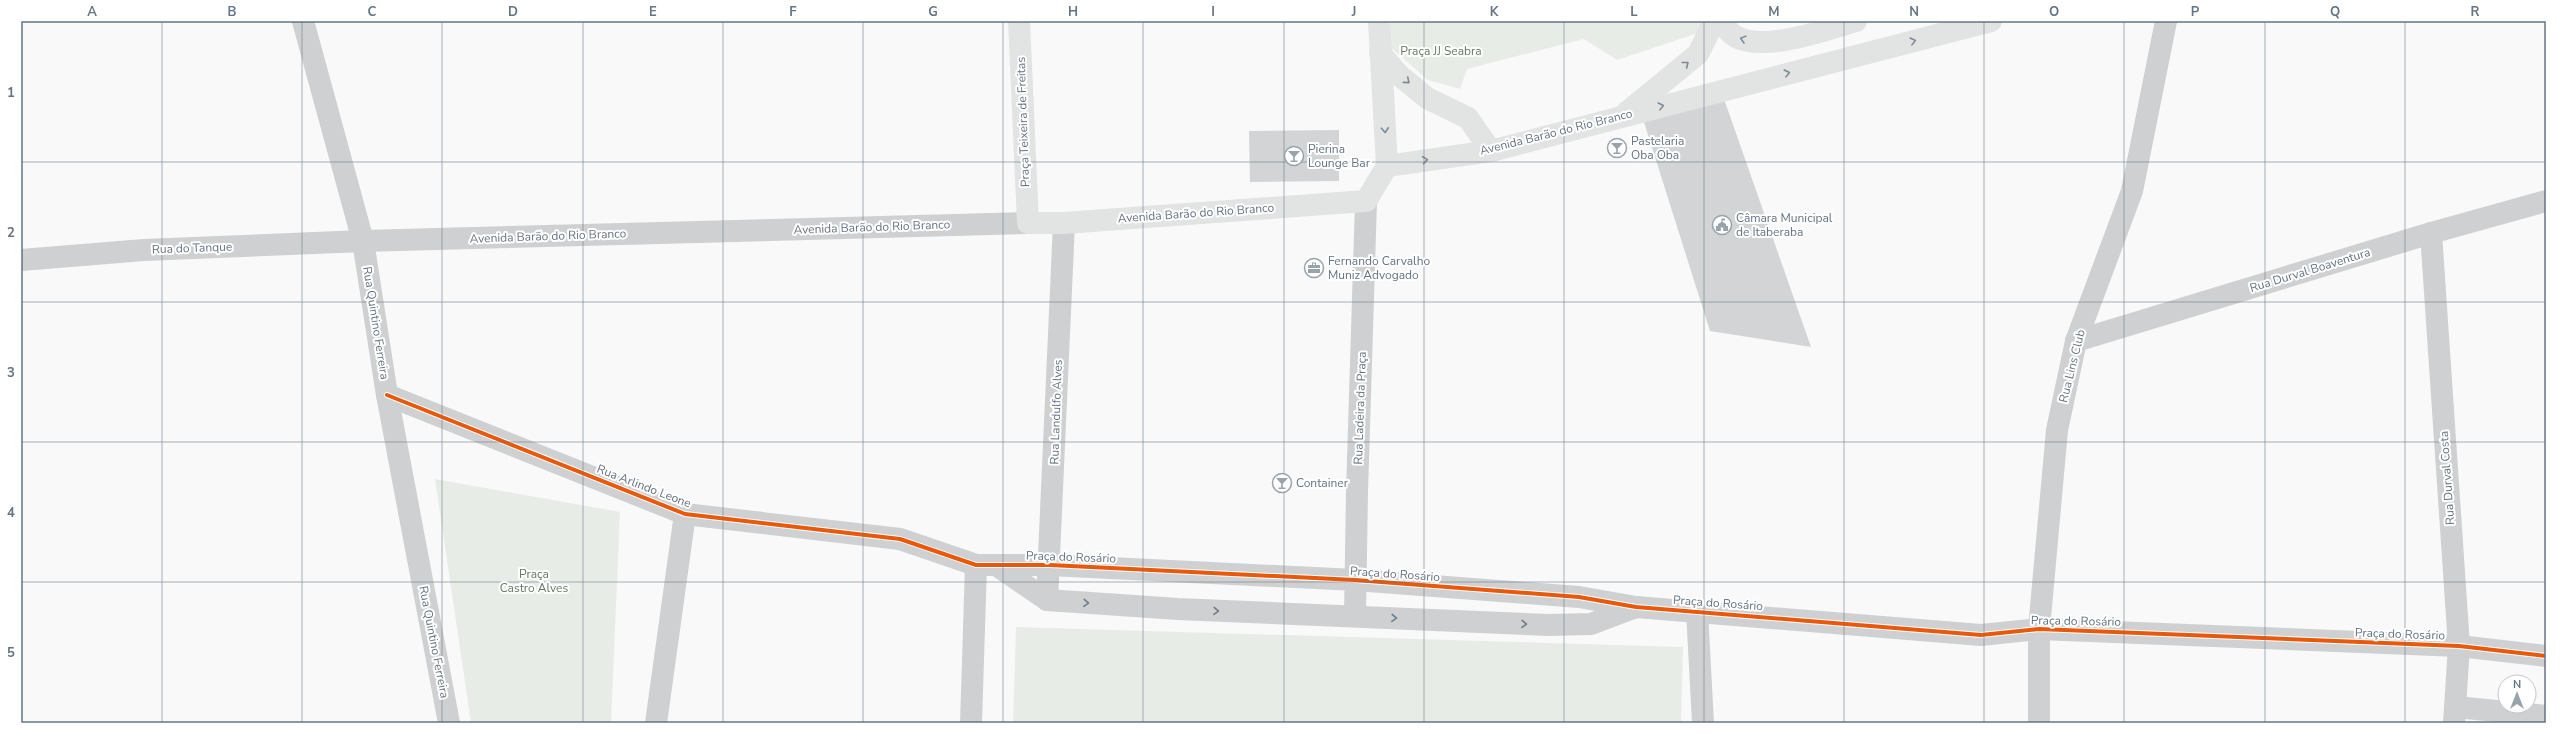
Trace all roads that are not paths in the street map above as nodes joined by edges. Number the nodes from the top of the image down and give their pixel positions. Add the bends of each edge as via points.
1 (303, 21) edge
2 (1019, 21) edge
3 (1379, 21) edge
4 (1711, 21) edge
5 (1723, 21) edge
6 (1856, 21) edge
7 (1991, 21) edge
8 (2166, 21) edge
9 (1380, 53) junction
10 (1623, 115) junction
11 (1490, 151) junction
12 (1387, 166) junction
13 (1366, 201) junction
14 (2546, 201) edge
15 (1028, 223) junction
16 (1064, 223) junction
17 (2431, 233) junction
18 (363, 241) junction
19 (21, 260) edge
20 (2076, 341) junction
21 (387, 395) junction
22 (685, 514) junction
23 (986, 565) junction
24 (1050, 565) junction
25 (1355, 580) junction
26 (1047, 600) junction
27 (1636, 607) junction
28 (1697, 611) junction
29 (1355, 616) junction
30 (2040, 629) junction
31 (2459, 646) junction
32 (2546, 656) edge
33 (2455, 715) edge
34 (2546, 716) edge
35 (449, 723) edge
36 (656, 723) edge
37 (971, 723) edge
38 (1703, 723) edge
39 (2039, 723) edge

1 - 18 street, Rua Quintino Ferreira
2 - 15 street, Praça Teixeira de Freitas
3 - 9 street
10 -> 4 street via 1698,54 1709,32
6 -> 5 street via 1795,38 1762,43 1737,38
10 -> 7 street, Avenida Barão do Rio Branco
8 - 20 street, Rua Lins Club via 2132,191
9 -> 11 street via 1399,75 1426,98 1468,118
9 -> 12 street
10 - 11 street, Avenida Barão do Rio Branco
12 -> 11 street, Avenida Barão do Rio Branco
12 - 13 street
13 - 16 street, Avenida Barão do Rio Branco
13 - 25 street, Rua Ladeira da Praça
14 - 17 street, Rua Durval Boaventura
15 - 16 street, Avenida Barão do Rio Branco
15 - 18 street, Avenida Barão do Rio Branco
16 - 24 street, Rua Landulfo Alves
17 - 20 street, Rua Durval Boaventura
17 - 31 street, Rua Durval Costa
18 - 19 street, Rua do Tanque via 144,250
18 - 21 street, Rua Quintino Ferreira
20 - 30 street, Rua Lins Club via 2057,430
21 - 22 street, Rua Arlindo Leone
21 - 35 street, Rua Quintino Ferreira
22 - 23 street, Rua Arlindo Leone via 900,539
22 - 36 street
23 - 24 street, Praça do Rosário
23 - 26 street
23 - 37 street
24 - 25 street, Praça do Rosário
24 - 26 street, Rua Landulfo Alves
25 - 27 street, Praça do Rosário via 1580,597
25 - 29 street, Rua Ladeira da Praça
26 -> 29 street, Praça do Rosário via 1178,609
27 - 28 street, Praça do Rosário
29 -> 27 street, Praça do Rosário via 1507,624 1591,624
28 - 30 street, Praça do Rosário via 1981,635
28 - 38 street, Praça do Rosário
30 - 31 street, Praça do Rosário
30 - 39 street, Rua Lins Club
31 - 32 street, Praça do Rosário
31 - 33 street, Rua Durval Costa
33 - 34 street

